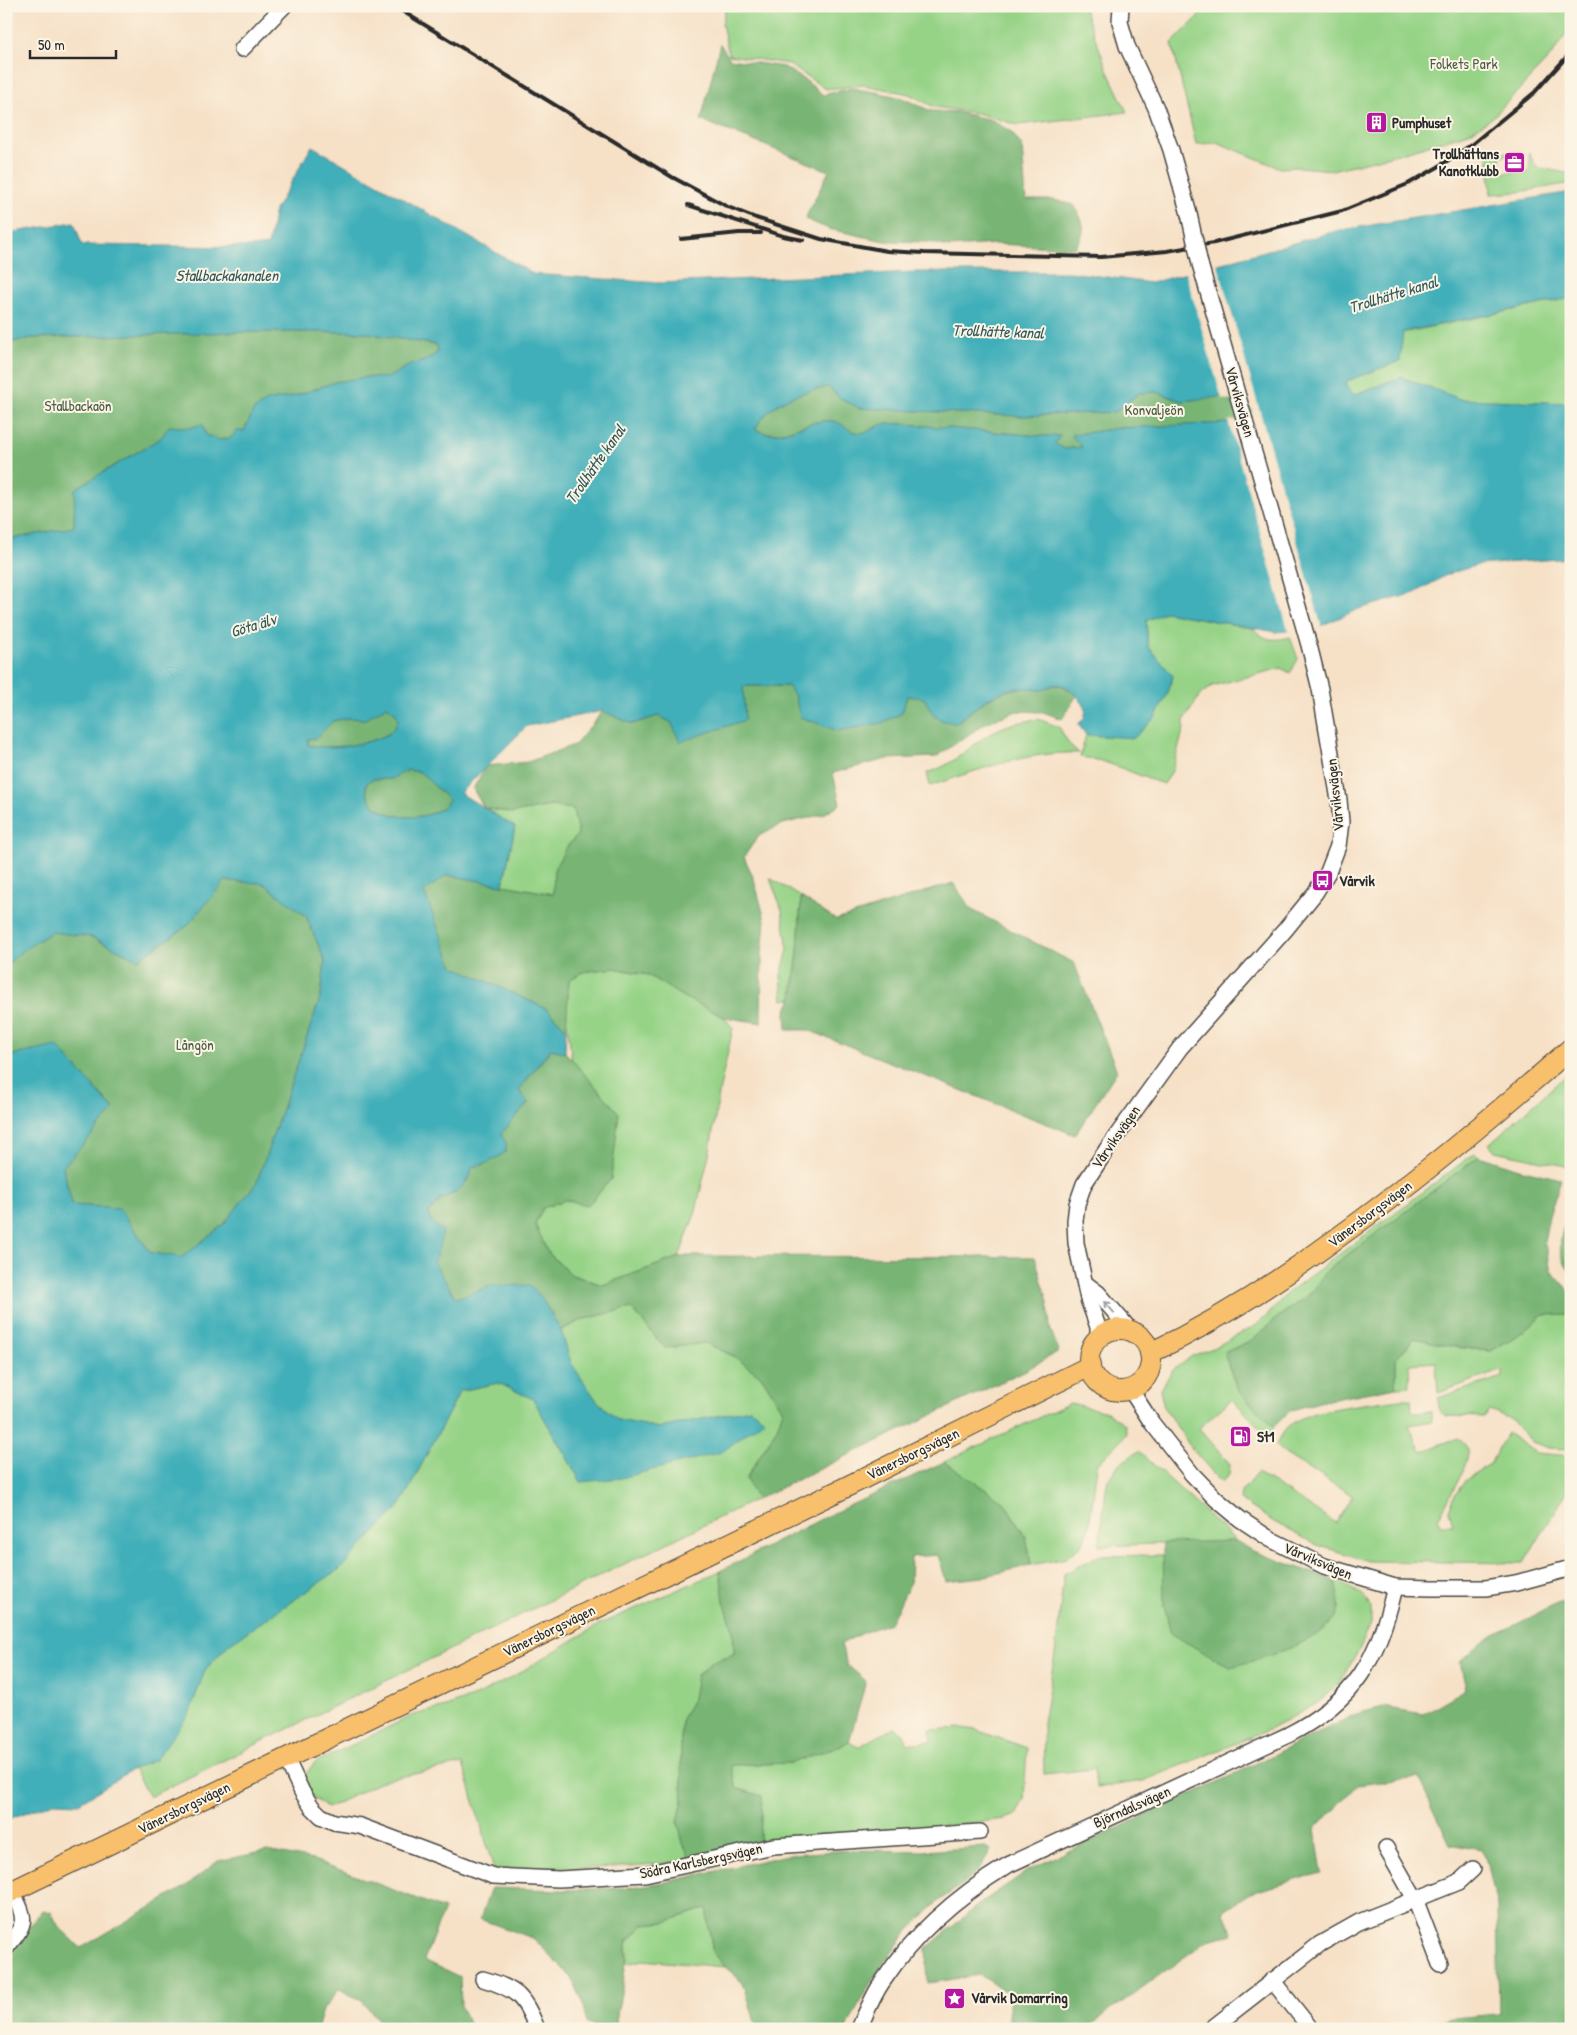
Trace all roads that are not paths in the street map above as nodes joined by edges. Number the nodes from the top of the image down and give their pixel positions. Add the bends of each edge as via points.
1 (284, 6) edge
2 (1113, 6) edge
3 (1121, 6) edge
4 (1120, 22) junction
5 (242, 49) dead end
6 (1571, 1048) edge
7 (1086, 1284) junction
8 (1132, 1332) junction
9 (1098, 1338) junction
10 (1150, 1353) junction
11 (1090, 1366) junction
12 (1130, 1389) junction
13 (1571, 1568) edge
14 (1395, 1587) junction
15 (286, 1758) junction
16 (980, 1832) dead end
17 (1386, 1848) dead end
18 (1473, 1869) dead end
19 (9, 1892) edge
20 (1416, 1899) junction
21 (6, 1948) edge
22 (1440, 1964) dead end
23 (483, 1979) dead end
24 (1272, 1980) junction
25 (537, 2029) edge
26 (859, 2029) edge
27 (1210, 2029) edge
28 (1311, 2029) edge

1 - 5 street
2 - 4 street
3 - 4 street
4 - 7 street, Vårviksvägen, bridge via 1171,150 1200,264 1309,645 1320,689 1341,822 1333,863 1314,893 1190,1037 1084,1184 1075,1221 1078,1259
6 - 10 main road, Vänersborgsvägen via 1472,1135 1386,1204 1246,1302
8 -> 7 street
7 - 9 street, Vårviksvägen
8 - 9 main road via 1112,1330
8 - 10 main road via 1143,1340
9 - 11 main road via 1091,1350
10 - 12 main road via 1147,1375
11 - 12 main road via 1102,1386 1119,1391
11 - 15 main road, Vänersborgsvägen
12 - 14 street, Vårviksvägen via 1192,1474 1240,1520 1324,1566
13 - 14 street, Vårviksvägen via 1486,1588
14 - 26 street, Björndalsvägen via 1373,1654 1348,1693 1335,1705 1313,1722 1008,1864 974,1886 946,1908 898,1960 882,1982
15 - 16 street, Södra Karlsbergsvägen via 302,1792 321,1816 334,1822 360,1826 493,1876 560,1879 644,1874 773,1846
15 - 19 main road, Vänersborgsvägen
17 - 20 street
18 - 20 street via 1459,1882
19 - 21 street via 24,1923
20 - 22 street
20 - 24 street via 1360,1922 1320,1944
23 - 25 street via 508,1987 519,1996
24 - 27 street
24 - 28 street

